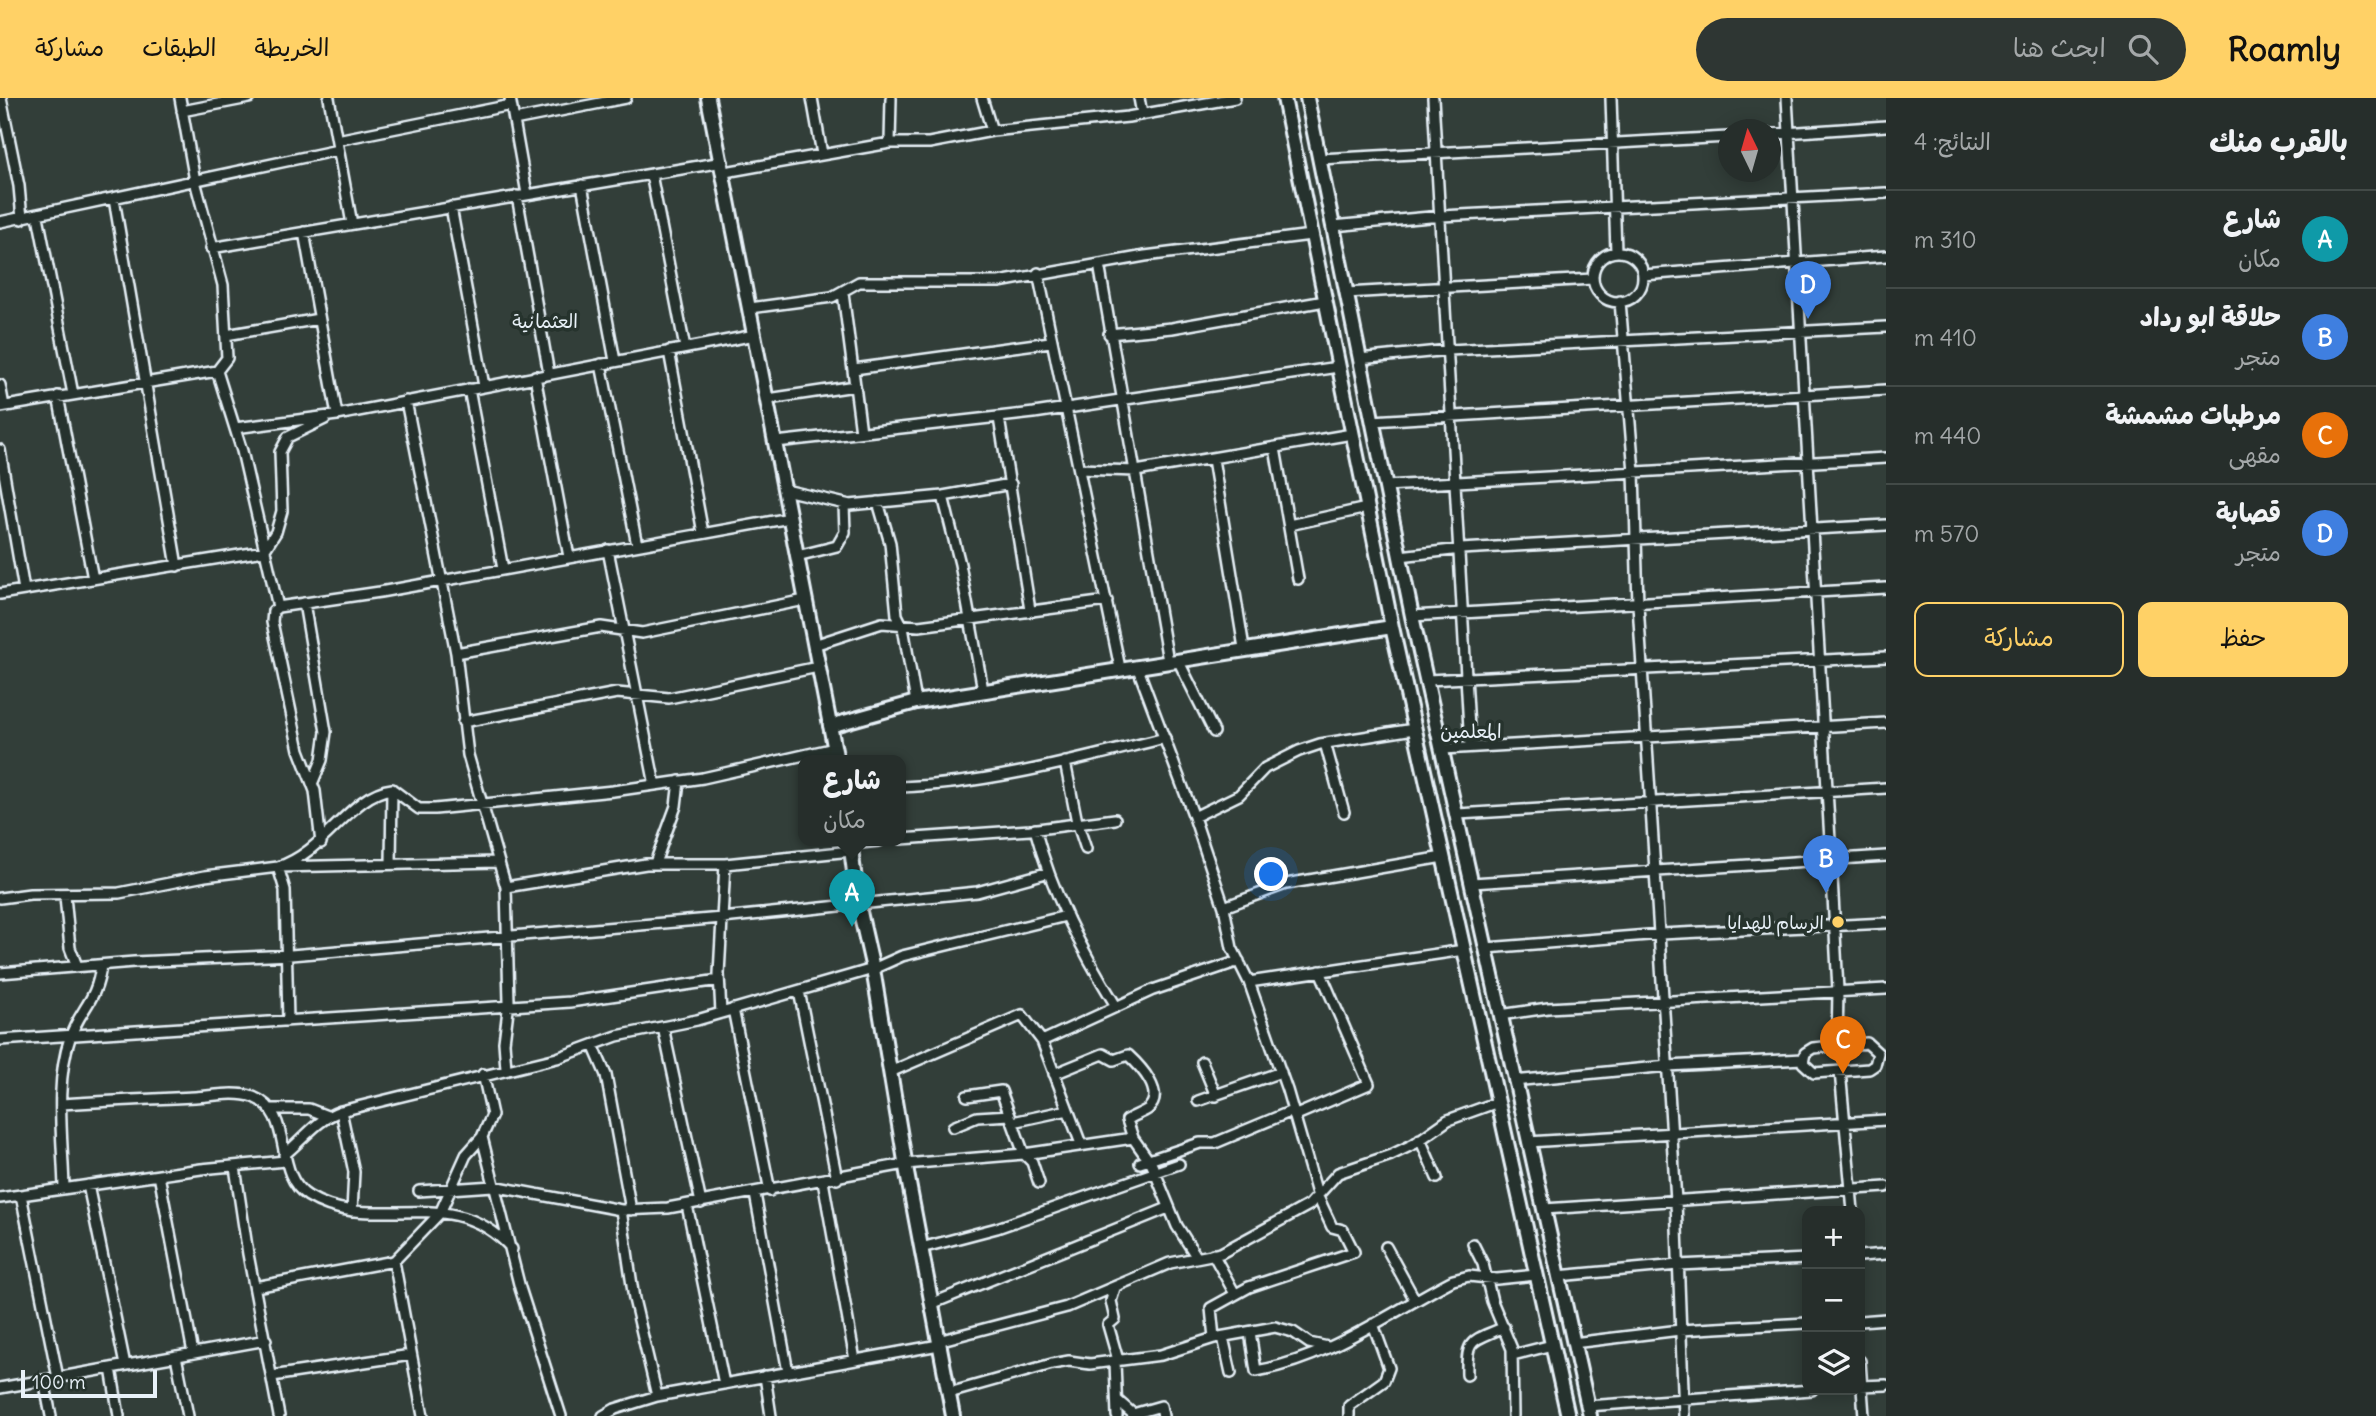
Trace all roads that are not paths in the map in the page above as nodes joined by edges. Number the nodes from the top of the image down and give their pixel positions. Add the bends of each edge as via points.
1 (1, 98) edge
2 (180, 98) edge
3 (249, 98) edge
4 (329, 98) edge
5 (626, 98) edge
6 (708, 98) edge
7 (812, 98) edge
8 (891, 98) edge
9 (982, 98) edge
10 (1139, 98) edge
11 (1235, 98) edge
12 (1284, 98) edge
13 (1307, 98) edge
14 (1433, 98) edge
15 (1611, 98) edge
16 (1787, 98) edge
17 (511, 101) edge
18 (181, 111) junction
19 (1142, 114) junction
20 (514, 120) junction
21 (1886, 127) edge
22 (992, 131) junction
23 (1781, 133) edge
24 (1789, 133) junction
25 (1718, 138) edge
26 (890, 143) junction
27 (1613, 144) junction
28 (337, 145) junction
29 (1437, 152) junction
30 (822, 154) junction
31 (1320, 159) junction
32 (724, 167) junction
33 (651, 174) junction
34 (195, 181) junction
35 (582, 185) junction
36 (1886, 193) edge
37 (522, 195) junction
38 (1794, 196) junction
39 (114, 199) junction
40 (451, 207) junction
41 (1616, 208) junction
42 (38, 216) junction
43 (1441, 216) junction
44 (22, 219) junction
45 (0, 222) edge
46 (352, 224) junction
47 (1333, 226) junction
48 (304, 232) junction
49 (1311, 235) junction
50 (211, 248) junction
51 (1616, 252) junction
52 (1886, 256) edge
53 (1797, 263) junction
54 (1099, 264) junction
55 (1038, 273) junction
56 (1643, 275) junction
57 (1593, 279) junction
58 (1445, 285) junction
59 (843, 293) junction
60 (1346, 293) junction
61 (1325, 301) junction
62 (1620, 301) junction
63 (750, 308) junction
64 (319, 319) junction
65 (1886, 327) edge
66 (1799, 330) junction
67 (1109, 334) junction
68 (226, 335) junction
69 (755, 335) junction
70 (1051, 342) junction
71 (1624, 342) junction
72 (685, 348) junction
73 (1449, 350) junction
74 (669, 351) junction
75 (1359, 359) junction
76 (614, 361) junction
77 (601, 364) junction
78 (1338, 367) junction
79 (854, 369) junction
80 (217, 371) junction
81 (549, 373) junction
82 (535, 376) junction
83 (145, 381) junction
84 (0, 385) edge
85 (484, 386) junction
86 (855, 387) junction
87 (469, 389) junction
88 (1886, 390) edge
89 (74, 394) junction
90 (1804, 395) junction
91 (58, 396) junction
92 (768, 399) junction
93 (406, 401) junction
94 (1123, 401) junction
95 (2, 406) edge
96 (1627, 407) junction
97 (1066, 409) junction
98 (1453, 414) junction
99 (337, 415) junction
100 (999, 418) junction
101 (1372, 421) junction
102 (235, 428) junction
103 (861, 432) junction
104 (1352, 434) junction
105 (776, 442) junction
106 (1275, 448) junction
107 (0, 450) edge
108 (1213, 458) junction
109 (1886, 458) edge
110 (1807, 462) junction
111 (1380, 465) junction
112 (1079, 469) junction
113 (1359, 469) junction
114 (1136, 471) junction
115 (1634, 472) junction
116 (1457, 480) junction
117 (1012, 484) junction
118 (1385, 486) junction
119 (785, 490) junction
120 (943, 496) junction
121 (878, 502) junction
122 (844, 505) junction
123 (1367, 508) junction
124 (790, 518) junction
125 (1289, 525) junction
126 (1886, 525) edge
127 (1811, 528) junction
128 (703, 533) junction
129 (1637, 539) junction
130 (637, 545) junction
131 (1461, 549) junction
132 (608, 550) junction
133 (264, 551) junction
134 (797, 556) junction
135 (1399, 556) junction
136 (569, 557) junction
137 (177, 566) junction
138 (503, 569) junction
139 (93, 579) junction
140 (1298, 579) dead end
141 (439, 580) junction
142 (1886, 588) edge
143 (24, 590) junction
144 (1814, 593) junction
145 (0, 594) edge
146 (806, 600) junction
147 (1107, 601) junction
148 (304, 603) junction
149 (1637, 604) junction
150 (278, 607) junction
151 (1030, 611) junction
152 (1464, 613) junction
153 (1412, 616) junction
154 (968, 620) junction
155 (903, 627) junction
156 (1392, 627) junction
157 (625, 630) junction
158 (814, 645) junction
159 (1244, 648) junction
160 (456, 653) junction
161 (1886, 657) edge
162 (1819, 660) junction
163 (1173, 661) junction
164 (1137, 666) junction
165 (818, 667) junction
166 (1120, 668) junction
167 (1643, 671) junction
168 (1427, 680) junction
169 (1468, 680) junction
170 (983, 690) junction
171 (638, 695) junction
172 (916, 702) junction
173 (463, 722) junction
174 (1886, 723) edge
175 (830, 726) junction
176 (1823, 726) junction
177 (1414, 729) junction
178 (1213, 732) dead end
179 (1647, 736) junction
180 (1165, 738) junction
181 (1325, 743) junction
182 (1470, 746) junction
183 (1443, 749) junction
184 (836, 754) edge
185 (798, 761) edge
186 (1065, 762) junction
187 (679, 781) junction
188 (312, 784) junction
189 (655, 785) junction
190 (906, 787) edge
191 (1886, 788) edge
192 (392, 789) junction
193 (1826, 792) junction
194 (1651, 801) junction
195 (483, 803) junction
196 (1344, 812) dead end
197 (1458, 814) junction
198 (1195, 817) junction
199 (1115, 819) dead end
200 (1077, 822) junction
201 (1035, 829) junction
202 (906, 839) edge
203 (321, 843) junction
204 (844, 846) edge
205 (851, 846) edge
206 (1087, 849) dead end
207 (1886, 856) edge
208 (1443, 857) junction
209 (1831, 858) junction
210 (497, 862) junction
211 (655, 863) junction
212 (390, 864) junction
213 (725, 864) junction
214 (278, 867) junction
215 (1657, 870) junction
216 (1046, 873) junction
217 (1472, 883) junction
218 (506, 887) junction
219 (65, 895) junction
220 (0, 898) edge
221 (858, 902) junction
222 (1224, 907) junction
223 (1066, 916) junction
224 (722, 918) junction
225 (1886, 923) edge
226 (1834, 926) junction
227 (1661, 934) junction
228 (508, 938) junction
229 (1486, 948) junction
230 (1464, 950) junction
231 (286, 955) junction
232 (1238, 961) junction
233 (101, 965) junction
234 (77, 966) junction
235 (873, 969) junction
236 (1320, 971) junction
237 (0, 973) edge
238 (719, 980) junction
239 (1249, 982) junction
240 (1886, 989) edge
241 (1838, 990) junction
242 (799, 991) junction
243 (1663, 1002) junction
244 (1116, 1006) junction
245 (508, 1007) junction
246 (733, 1009) junction
247 (721, 1013) junction
248 (1500, 1014) junction
249 (288, 1021) junction
250 (663, 1027) junction
251 (70, 1036) junction
252 (0, 1040) edge
253 (1042, 1041) junction
254 (593, 1045) junction
255 (1506, 1046) junction
256 (1837, 1046) junction
257 (1486, 1050) junction
258 (1882, 1053) edge
259 (1803, 1059) junction
260 (1202, 1062) dead end
261 (1668, 1066) junction
262 (506, 1069) junction
263 (1840, 1071) junction
264 (890, 1072) junction
265 (1281, 1072) junction
266 (483, 1074) junction
267 (1054, 1074) junction
268 (1514, 1081) junction
269 (967, 1096) dead end
270 (1216, 1096) junction
271 (1198, 1101) dead end
272 (1498, 1102) junction
273 (62, 1104) junction
274 (270, 1109) junction
275 (1068, 1110) junction
276 (341, 1111) junction
277 (1293, 1113) junction
278 (327, 1116) junction
279 (1012, 1118) junction
280 (1886, 1120) edge
281 (1842, 1123) junction
282 (953, 1127) dead end
283 (1672, 1132) junction
284 (482, 1137) junction
285 (1133, 1138) junction
286 (1420, 1139) junction
287 (1528, 1142) junction
288 (1082, 1144) junction
289 (1024, 1154) junction
290 (284, 1158) junction
291 (1144, 1161) junction
292 (905, 1164) junction
293 (1179, 1164) dead end
294 (235, 1167) junction
295 (1156, 1174) junction
296 (159, 1175) junction
297 (1437, 1178) dead end
298 (837, 1179) junction
299 (823, 1181) junction
300 (1039, 1183) dead end
301 (88, 1185) junction
302 (493, 1186) junction
303 (1886, 1187) edge
304 (452, 1188) junction
305 (1852, 1188) junction
306 (64, 1189) junction
307 (419, 1191) dead end
308 (770, 1191) junction
309 (755, 1194) junction
310 (22, 1195) junction
311 (1318, 1197) junction
312 (0, 1198) edge
313 (1676, 1200) junction
314 (701, 1203) junction
315 (687, 1205) junction
316 (1853, 1206) edge
317 (1168, 1208) junction
318 (1544, 1209) junction
319 (626, 1210) junction
320 (352, 1211) junction
321 (440, 1213) junction
322 (1473, 1244) dead end
323 (1386, 1247) dead end
324 (921, 1248) junction
325 (512, 1249) junction
326 (1213, 1254) junction
327 (1886, 1254) edge
328 (1196, 1256) junction
329 (1865, 1256) edge
330 (1802, 1259) edge
331 (394, 1261) junction
332 (1678, 1265) junction
333 (1536, 1275) junction
334 (1558, 1276) junction
335 (1487, 1279) junction
336 (255, 1287) junction
337 (1115, 1288) junction
338 (1235, 1294) junction
339 (1415, 1300) junction
340 (931, 1304) junction
341 (1886, 1320) edge
342 (1865, 1321) edge
343 (1802, 1323) edge
344 (1373, 1324) junction
345 (1504, 1327) junction
346 (1679, 1330) junction
347 (1250, 1332) junction
348 (1218, 1338) junction
349 (266, 1340) junction
350 (938, 1343) junction
351 (1573, 1343) junction
352 (1552, 1345) junction
353 (1328, 1347) junction
354 (193, 1353) junction
355 (411, 1355) junction
356 (1513, 1355) junction
357 (176, 1356) junction
358 (855, 1360) junction
359 (1116, 1361) junction
360 (125, 1365) junction
361 (111, 1368) junction
362 (788, 1372) junction
363 (1231, 1373) dead end
364 (1467, 1375) dead end
365 (272, 1376) junction
366 (765, 1376) junction
367 (58, 1378) junction
368 (44, 1380) junction
369 (724, 1384) junction
370 (1886, 1385) edge
371 (1865, 1386) edge
372 (0, 1388) edge
373 (1802, 1391) edge
374 (949, 1393) junction
375 (1862, 1395) edge
376 (657, 1396) junction
377 (1682, 1399) junction
378 (1118, 1401) junction
379 (1589, 1411) edge
380 (51, 1416) edge
381 (120, 1416) edge
382 (188, 1416) edge
383 (279, 1416) edge
384 (423, 1416) edge
385 (561, 1416) edge
386 (603, 1416) edge
387 (771, 1416) edge
388 (953, 1416) edge
389 (1117, 1416) edge
390 (1163, 1416) edge
391 (1349, 1416) edge
392 (1513, 1416) edge
393 (1568, 1416) edge
394 (1684, 1416) edge
395 (1864, 1416) edge

1 - 44 street
2 - 18 street
3 - 18 street
4 - 28 street
5 - 20 street
6 - 32 street
7 - 30 street
8 - 26 street
9 - 22 street
10 - 19 street
11 - 19 street
12 - 49 street
13 - 31 street
14 - 29 street
15 - 27 street
16 - 24 street
17 - 20 street
17 - 28 street
18 - 34 street
19 - 22 street
20 - 37 street
21 - 24 street
22 - 26 street via 929,143
23 - 24 street
24 - 38 street
25 - 27 street
26 - 30 street
27 - 29 street
27 - 41 street
28 - 34 street
28 - 46 street
29 - 31 street
29 - 43 street
30 - 32 street
31 - 47 street
32 - 33 street
32 - 63 street
33 - 35 street
33 - 72 street
34 - 39 street
34 - 50 street
35 - 37 street
35 - 76 street
36 - 38 street
37 - 40 street
37 - 81 street
38 - 41 street
38 - 53 street
39 - 42 street
39 - 83 street
40 - 46 street
40 - 85 street
41 - 43 street
41 - 51 street
42 - 44 street
42 - 89 street
43 - 47 street
43 - 58 street
44 - 45 street
46 - 48 street
47 - 60 street
48 - 50 street
48 - 64 street
49 - 54 street
49 - 61 street
50 - 68 street via 223,285
51 - 56 street via 1634,258
51 - 57 street via 1599,260
52 - 53 street
53 - 56 street
53 - 66 street
54 - 55 street
54 - 67 street
55 - 59 street via 972,284 859,282
55 - 70 street
56 - 62 street via 1640,289
57 - 58 street
57 - 62 street via 1605,298
58 - 60 street
58 - 73 street
59 - 63 street
59 - 79 street
60 - 75 street
61 - 67 street via 1172,328
61 - 78 street
62 - 71 street
63 - 69 street
64 - 68 street
64 - 99 street
65 - 66 street
66 - 71 street
66 - 90 street
67 - 94 street
68 - 80 street via 227,358
69 - 72 street
69 - 92 street
70 - 79 street
70 - 97 street
71 - 73 street
71 - 96 street
72 - 74 street
73 - 75 street
73 - 98 street
74 - 76 street
74 - 128 street
75 - 101 street
76 - 77 street
77 - 81 street
77 - 130 street
78 - 94 street
78 - 104 street
79 - 86 street
80 - 83 street
80 - 102 street
81 - 82 street
82 - 85 street
82 - 136 street
83 - 89 street
83 - 137 street
84 - 95 street
85 - 87 street
86 - 92 street
86 - 103 street
87 - 93 street
87 - 138 street
88 - 90 street
89 - 91 street
90 - 96 street
90 - 110 street
91 - 95 street
91 - 139 street
92 - 105 street
93 - 99 street
93 - 141 street
94 - 97 street
94 - 114 street
96 - 98 street
96 - 115 street
97 - 100 street
97 - 112 street
98 - 101 street
98 - 116 street
99 - 102 street
99 - 133 street via 288,438 280,452 282,511
100 - 103 street
100 - 117 street
101 - 111 street
102 - 133 street
103 - 105 street
104 - 106 street
104 - 113 street
105 - 119 street
106 - 108 street
106 - 125 street
107 - 143 street
108 - 114 street
108 - 159 street
109 - 110 street
110 - 115 street
110 - 127 street
111 - 113 street
111 - 118 street
112 - 114 street
112 - 147 street
113 - 123 street
114 - 163 street via 1143,527
115 - 116 street
115 - 129 street
116 - 118 street
116 - 131 street
117 - 120 street
117 - 151 street
118 - 135 street
119 - 122 street
119 - 124 street
120 - 121 street
120 - 154 street
121 - 122 street
121 - 155 street via 890,544 897,615
122 - 134 street via 845,532 837,546
123 - 125 street
123 - 156 street
124 - 128 street
124 - 134 street
125 - 140 street
126 - 127 street
127 - 129 street
127 - 144 street
128 - 130 street
129 - 131 street
129 - 149 street
130 - 132 street
131 - 135 street
131 - 152 street
132 - 136 street
132 - 157 street
133 - 137 street
133 - 150 street
134 - 146 street
135 - 153 street
136 - 138 street
137 - 139 street
138 - 141 street
139 - 143 street
141 - 148 street
141 - 160 street
142 - 144 street
143 - 145 street
144 - 149 street
144 - 162 street
146 - 157 street via 642,633
146 - 158 street
147 - 151 street
147 - 166 street
148 - 150 street
148 - 188 street via 326,733 323,760
149 - 152 street
149 - 167 street
150 - 188 street via 272,622 299,750
151 - 154 street
152 - 153 street
152 - 169 street
153 - 168 street
154 - 155 street
154 - 170 street
155 - 158 street via 881,623
155 - 172 street
156 - 159 street
156 - 177 street
157 - 160 street via 601,627
157 - 171 street
158 - 165 street
159 - 163 street
160 - 173 street
161 - 162 street
162 - 167 street
162 - 176 street
163 - 164 street
163 - 178 street
164 - 166 street
164 - 180 street
165 - 171 street via 669,698
165 - 175 street
166 - 170 street
167 - 169 street
167 - 179 street
168 - 169 street
168 - 183 street
169 - 182 street
170 - 172 street
171 - 173 street via 617,693
171 - 189 street
172 - 175 street
173 - 195 street via 475,787
174 - 176 street
175 - 184 street
176 - 179 street
176 - 193 street
177 - 181 street
177 - 208 street
179 - 182 street
179 - 194 street
180 - 186 street
180 - 198 street
181 - 196 street
181 - 198 street via 1279,759 1239,795
182 - 183 street
183 - 197 street
185 - 187 street
186 - 190 street via 937,786
186 - 200 street
187 - 189 street
187 - 211 street via 676,806
188 - 203 street
189 - 195 street
191 - 193 street
192 - 195 street via 419,809
192 - 203 street via 375,792
192 - 212 street
193 - 194 street
193 - 209 street
194 - 197 street
194 - 215 street
195 - 210 street
197 - 217 street
198 - 222 street
199 - 200 street
200 - 201 street
200 - 206 street
201 - 202 street
201 - 216 street
203 - 214 street via 297,861
204 - 213 street
205 - 221 street
207 - 209 street
208 - 222 street via 1286,884
208 - 230 street
209 - 215 street
209 - 226 street
210 - 212 street
210 - 218 street
211 - 213 street
211 - 218 street
212 - 214 street
213 - 224 street
214 - 219 street via 119,893
214 - 231 street via 285,890
215 - 217 street
215 - 227 street
216 - 221 street via 977,892
216 - 223 street
217 - 229 street
218 - 228 street
219 - 220 street
219 - 234 street via 70,948
221 - 224 street
221 - 235 street
222 - 232 street
223 - 235 street via 902,956
223 - 244 street
224 - 228 street
224 - 238 street
225 - 226 street
226 - 227 street
226 - 241 street
227 - 229 street
227 - 243 street
228 - 231 street
228 - 245 street
229 - 248 street
230 - 236 street
230 - 257 street
231 - 233 street
231 - 249 street
232 - 239 street
232 - 244 street
233 - 234 street
233 - 251 street via 94,997
234 - 237 street
235 - 242 street
235 - 264 street
236 - 239 street
236 - 277 street via 1369,1084
238 - 245 street
238 - 247 street
239 - 265 street
240 - 241 street
241 - 243 street
241 - 256 street
242 - 246 street
242 - 298 street
243 - 248 street
243 - 261 street
244 - 253 street
245 - 249 street
245 - 262 street
246 - 247 street
246 - 308 street
247 - 250 street
248 - 255 street
249 - 251 street
250 - 254 street
250 - 314 street
251 - 252 street
251 - 273 street
253 - 264 street via 1022,1015
253 - 267 street
254 - 262 street
254 - 319 street via 606,1075
255 - 257 street
255 - 268 street
256 - 258 street via 1867,1043
256 - 259 street via 1810,1049
257 - 272 street
258 - 263 street via 1872,1067
259 - 261 street
259 - 263 street via 1810,1072
260 - 270 street
261 - 268 street
261 - 283 street
262 - 266 street
263 - 281 street
264 - 292 street
265 - 270 street
265 - 277 street
266 - 276 street
266 - 284 street via 492,1115
267 - 275 street
267 - 285 street via 1103,1054 1114,1060 1128,1055 1147,1073 1154,1097 1150,1107 1127,1120
268 - 287 street
269 - 279 street via 1001,1091
270 - 271 street
272 - 286 street via 1448,1120
272 - 333 street
273 - 274 street via 245,1095
273 - 306 street
274 - 278 street via 309,1109
274 - 290 street
275 - 279 street
275 - 288 street
276 - 278 street
276 - 320 street via 354,1172
277 - 291 street via 1214,1143
277 - 311 street
278 - 290 street
279 - 282 street via 977,1117
279 - 289 street
280 - 281 street
281 - 283 street
281 - 305 street
283 - 287 street
283 - 313 street
284 - 302 street
284 - 304 street via 466,1156
285 - 288 street
285 - 291 street
286 - 297 street
286 - 311 street via 1391,1155 1338,1173
287 - 318 street
288 - 289 street
289 - 292 street
289 - 300 street
290 - 294 street
290 - 320 street via 306,1195
291 - 295 street
292 - 298 street
292 - 324 street
293 - 295 street
294 - 296 street
294 - 336 street
295 - 317 street
295 - 324 street via 997,1228
296 - 301 street
296 - 354 street
298 - 299 street
299 - 308 street
299 - 358 street
301 - 306 street
301 - 360 street
302 - 304 street
302 - 319 street
302 - 325 street
303 - 305 street
304 - 307 street
304 - 321 street
305 - 313 street
305 - 316 street
306 - 310 street
308 - 309 street
309 - 314 street
309 - 362 street
310 - 312 street
310 - 367 street
311 - 326 street
311 - 338 street via 1332,1227 1343,1230 1353,1252
313 - 318 street
313 - 332 street
314 - 315 street
315 - 319 street
315 - 369 street
317 - 328 street
317 - 340 street
318 - 334 street
319 - 376 street via 634,1299
320 - 321 street
321 - 325 street via 479,1220
321 - 331 street
322 - 335 street
323 - 339 street
324 - 340 street
325 - 385 street
326 - 328 street
326 - 338 street
327 - 329 street
328 - 337 street
330 - 332 street
331 - 336 street
331 - 355 street
332 - 334 street
332 - 346 street
333 - 335 street
333 - 352 street
334 - 351 street
335 - 339 street via 1469,1276 1453,1280
335 - 345 street
336 - 349 street
337 - 350 street via 1054,1311
337 - 359 street via 1111,1301 1115,1319 1108,1325
338 - 348 street via 1211,1308
339 - 344 street
340 - 350 street
341 - 342 street
343 - 346 street
344 - 353 street
344 - 391 street via 1390,1368 1384,1381 1349,1406
345 - 356 street
345 - 364 street via 1470,1343
346 - 351 street
346 - 377 street
347 - 348 street
347 - 353 street via 1275,1327
347 - 353 street via 1256,1371 1280,1367
348 - 359 street via 1161,1355
348 - 363 street
349 - 354 street
349 - 365 street
350 - 358 street
350 - 374 street
351 - 379 street
352 - 356 street
352 - 393 street
354 - 357 street
355 - 365 street
355 - 384 street
356 - 392 street
357 - 360 street
357 - 382 street
358 - 362 street
359 - 374 street via 1090,1364 1069,1360
359 - 378 street
360 - 361 street
361 - 367 street
361 - 381 street
362 - 366 street
365 - 383 street
366 - 369 street
366 - 387 street
367 - 368 street
368 - 372 street
368 - 380 street
369 - 376 street
370 - 371 street
373 - 377 street
374 - 388 street
375 - 395 street
376 - 386 street
377 - 379 street
377 - 394 street
378 - 389 street
378 - 390 street via 1133,1414 1161,1406

